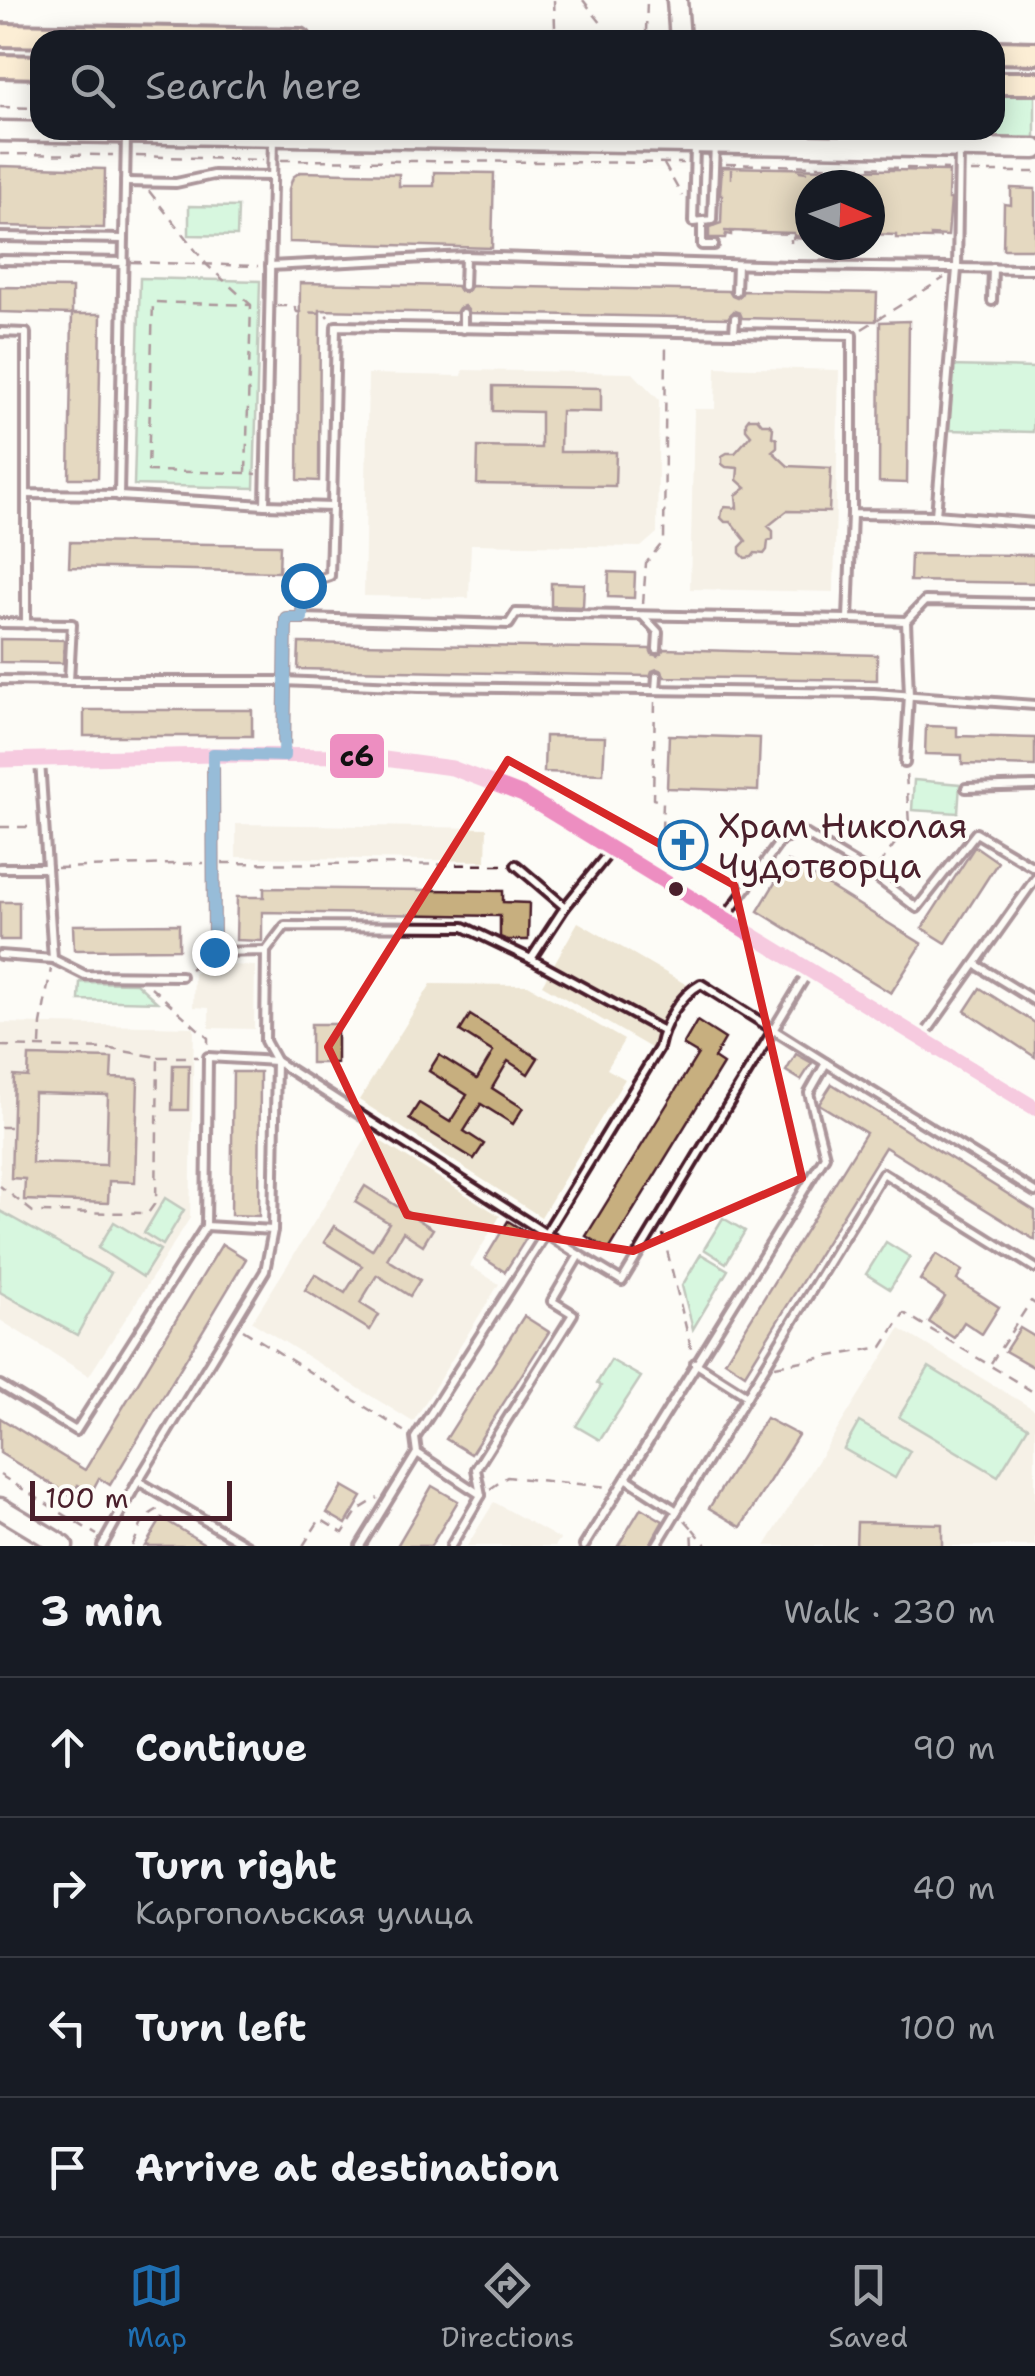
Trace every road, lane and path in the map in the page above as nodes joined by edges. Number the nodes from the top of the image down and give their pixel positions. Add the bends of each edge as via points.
1 (554, 0) edge
2 (583, 0) edge
3 (647, 0) edge
4 (678, 0) edge
5 (556, 27) dead end
6 (605, 28) dead end
7 (646, 30) edge
8 (680, 30) edge
9 (0, 35) edge
10 (30, 36) edge
11 (1005, 52) edge
12 (1035, 53) edge
13 (0, 66) edge
14 (30, 67) edge
15 (1005, 82) edge
16 (1035, 83) edge
17 (0, 107) edge
18 (30, 108) edge
19 (0, 131) edge
20 (30, 132) edge
21 (126, 140) edge
22 (272, 140) edge
23 (685, 140) edge
24 (700, 140) edge
25 (715, 142) junction
26 (959, 148) junction
27 (1035, 149) edge
28 (0, 154) edge
29 (126, 156) junction
30 (272, 160) junction
31 (663, 163) junction
32 (694, 163) junction
33 (714, 163) junction
34 (800, 170) edge
35 (885, 170) edge
36 (959, 170) junction
37 (1035, 172) edge
38 (272, 176) junction
39 (125, 182) junction
40 (142, 183) junction
41 (694, 215) junction
42 (702, 223) junction
43 (721, 230) dead end
44 (0, 237) edge
45 (931, 237) dead end
46 (945, 237) dead end
47 (795, 239) edge
48 (124, 240) junction
49 (714, 245) dead end
50 (465, 256) junction
51 (0, 260) edge
52 (124, 262) junction
53 (207, 265) junction
54 (737, 265) junction
55 (270, 266) junction
56 (992, 268) junction
57 (1035, 269) edge
58 (957, 270) junction
59 (464, 286) dead end
60 (736, 291) dead end
61 (992, 301) dead end
62 (251, 305) junction
63 (269, 306) junction
64 (463, 313) dead end
65 (735, 318) dead end
66 (336, 326) junction
67 (462, 328) junction
68 (0, 332) edge
69 (666, 332) junction
70 (734, 333) junction
71 (852, 335) junction
72 (246, 474) junction
73 (265, 474) junction
74 (26, 494) junction
75 (119, 496) junction
76 (265, 505) junction
77 (332, 507) junction
78 (852, 514) junction
79 (936, 516) junction
80 (1035, 523) edge
81 (1035, 603) edge
82 (642, 615) junction
83 (302, 618) junction
84 (848, 620) junction
85 (906, 620) junction
86 (0, 623) edge
87 (26, 624) junction
88 (657, 649) dead end
89 (657, 676) dead end
90 (0, 680) edge
91 (69, 680) junction
92 (284, 682) junction
93 (656, 690) junction
94 (909, 695) junction
95 (1035, 705) edge
96 (213, 754) junction
97 (284, 756) junction
98 (0, 760) edge
99 (40, 761) junction
100 (905, 763) joint
101 (1035, 786) edge
102 (966, 788) dead end
103 (0, 827) edge
104 (45, 828) junction
105 (610, 850) junction
106 (661, 857) dead end
107 (215, 863) junction
108 (516, 865) joint
109 (0, 868) edge
110 (47, 868) junction
111 (1035, 868) edge
112 (872, 874) junction
113 (1035, 879) edge
114 (565, 908) junction
115 (725, 919) junction
116 (266, 951) junction
117 (214, 952) junction
118 (0, 955) edge
119 (53, 959) junction
120 (531, 959) junction
121 (975, 964) junction
122 (808, 971) junction
123 (139, 976) junction
124 (181, 976) joint
125 (1035, 1001) edge
126 (773, 1030) junction
127 (663, 1031) junction
128 (922, 1039) junction
129 (0, 1046) edge
130 (40, 1047) junction
131 (158, 1057) junction
132 (208, 1057) junction
133 (276, 1061) junction
134 (826, 1063) junction
135 (1035, 1108) edge
136 (0, 1127) edge
137 (12, 1127) dead end
138 (0, 1186) edge
139 (1035, 1192) edge
140 (659, 1220) junction
141 (206, 1226) junction
142 (274, 1230) junction
143 (546, 1233) junction
144 (579, 1255) junction
145 (1035, 1268) edge
146 (1035, 1294) edge
147 (1033, 1302) edge
148 (234, 1324) junction
149 (695, 1363) junction
150 (990, 1366) junction
151 (764, 1368) junction
152 (0, 1385) edge
153 (1035, 1393) edge
154 (747, 1396) junction
155 (415, 1438) junction
156 (417, 1453) junction
157 (0, 1475) edge
158 (626, 1478) junction
159 (138, 1481) junction
160 (396, 1487) junction
161 (620, 1488) junction
162 (481, 1495) junction
163 (156, 1499) dead end
164 (0, 1508) edge
165 (677, 1511) junction
166 (692, 1528) junction
167 (104, 1543) edge
168 (62, 1546) edge
169 (132, 1546) edge
170 (248, 1546) edge
171 (303, 1546) edge
172 (360, 1546) edge
173 (451, 1546) edge
174 (584, 1546) edge
175 (656, 1546) edge
176 (693, 1546) edge
177 (708, 1546) edge

1 - 5 path
2 - 6 path
3 - 7 path
4 - 8 main road
9 - 10 main road
11 - 12 main road
13 - 14 main road
15 - 16 main road
17 - 18 path
19 - 20 main road
21 - 29 lane
22 - 30 lane
23 - 32 lane
24 - 25 main road
25 - 26 main road
25 - 33 lane
26 - 27 main road
26 - 36 lane
28 - 29 path
29 - 30 path
29 - 39 lane
30 - 31 path
30 - 38 lane
31 - 32 path
31 - 41 path
32 - 41 lane
33 - 34 path
33 - 42 lane via 712,220
35 - 36 path
36 - 37 path
36 - 58 lane
38 - 40 lane via 213,174
38 - 55 lane
39 - 40 lane
39 - 48 lane
40 - 53 path
41 - 42 lane
42 - 49 lane via 702,244
43 - 47 path
44 - 48 lane
45 - 46 path
48 - 52 lane
50 - 54 lane
50 - 55 lane
50 - 59 lane
51 - 52 lane
52 - 53 path
52 - 75 lane
53 - 55 path
53 - 62 path
54 - 58 lane
54 - 60 lane
55 - 63 lane
56 - 57 lane
56 - 58 lane
56 - 61 lane
58 - 71 path
58 - 79 lane
62 - 63 path
62 - 72 path
62 - 72 path via 153,302 148,471
63 - 66 path via 325,313
63 - 73 lane
64 - 67 lane
65 - 70 lane
66 - 67 lane
66 - 77 lane
67 - 69 lane
68 - 74 lane via 26,334
69 - 70 lane
69 - 82 path via 664,541 646,563
70 - 71 lane
71 - 78 lane
72 - 73 path
73 - 76 lane
74 - 75 lane
74 - 87 lane
75 - 76 lane
76 - 77 lane
77 - 83 lane via 330,576 303,585
78 - 79 lane
78 - 84 lane
79 - 80 lane
81 - 85 lane via 925,600
82 - 83 lane via 516,613 509,624
82 - 84 lane
82 - 88 lane via 658,632
83 - 92 lane via 286,618
84 - 85 lane
85 - 94 lane
86 - 87 lane
87 - 91 lane via 72,624
89 - 93 lane
90 - 91 lane
91 - 92 lane
92 - 93 lane
92 - 97 lane
93 - 94 lane
93 - 106 path via 653,800 663,802
94 - 95 lane
94 - 100 lane
96 - 97 street
96 - 99 street
96 - 107 lane
97 - 105 street via 362,756 452,768 523,795
98 - 99 street
99 - 104 lane
100 - 112 path via 909,825
101 - 102 lane
103 - 104 path
104 - 110 lane
105 - 114 lane
105 - 115 street
107 - 108 path
107 - 110 path
107 - 117 lane
108 - 114 lane
109 - 110 lane
110 - 119 lane
111 - 112 lane via 976,833 917,908
112 - 115 lane via 802,832 781,840
113 - 121 lane
114 - 120 lane
115 - 122 street
116 - 117 lane
116 - 120 lane via 284,926 464,928
116 - 133 lane via 265,1041
117 - 124 path
118 - 119 lane
119 - 123 lane via 85,974
119 - 130 path
120 - 127 lane
121 - 125 lane
121 - 128 lane
122 - 126 lane
122 - 128 street
123 - 124 lane
123 - 132 path via 208,1038
126 - 127 lane via 701,984 687,991
126 - 134 lane
126 - 140 lane
127 - 143 lane via 660,1048
128 - 135 street
129 - 130 path
130 - 131 path
131 - 132 path
131 - 138 path via 156,1202 148,1213 33,1212
132 - 133 lane
132 - 141 lane
133 - 142 lane
133 - 143 lane
134 - 139 lane
134 - 149 lane via 809,1093 824,1156
136 - 137 path
140 - 144 lane via 622,1281
140 - 149 path
141 - 142 lane
141 - 152 lane via 76,1431
142 - 148 lane via 265,1271
143 - 144 lane
143 - 155 lane
144 - 162 lane via 552,1302 573,1314 476,1469
145 - 151 lane via 883,1173
146 - 147 path
147 - 150 path
148 - 155 path
148 - 159 lane
149 - 154 lane
149 - 158 lane
150 - 151 path via 904,1313 882,1348
150 - 153 path
151 - 154 lane
154 - 165 lane
155 - 156 lane
156 - 160 lane
156 - 162 lane
157 - 167 path
158 - 161 lane
158 - 165 lane
159 - 167 lane
159 - 170 lane
160 - 171 path via 358,1510 344,1533 320,1519
160 - 172 lane
161 - 162 path via 507,1477
161 - 174 lane
162 - 173 lane
163 - 169 path via 167,1506 148,1514
164 - 168 main road
165 - 166 path
165 - 175 lane
166 - 176 path
166 - 177 path

